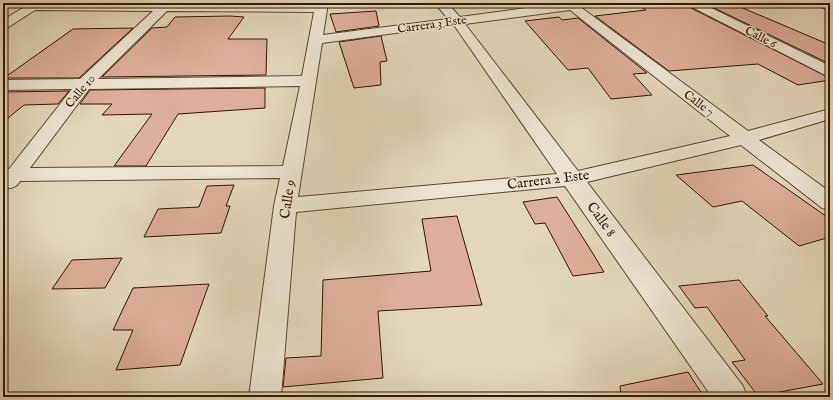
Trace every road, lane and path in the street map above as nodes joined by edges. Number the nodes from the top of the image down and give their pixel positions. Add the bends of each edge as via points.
1 (441, 3) edge
2 (692, 3) edge
3 (819, 3) edge
4 (570, 4) edge
5 (36, 5) edge
6 (166, 6) edge
7 (322, 6) edge
8 (830, 7) edge
9 (457, 21) junction
10 (3, 25) edge
11 (315, 40) junction
12 (830, 72) edge
13 (309, 81) junction
14 (84, 84) junction
15 (3, 85) edge
16 (830, 114) edge
17 (745, 138) junction
18 (291, 172) junction
19 (573, 179) junction
20 (7, 180) edge
21 (830, 203) edge
22 (284, 206) junction
23 (265, 397) edge
24 (731, 397) edge

1 - 9 street, Calle 8
2 - 12 street, Calle 6
3 - 8 street
4 - 9 street, Carrera 3 Este
4 - 17 street, Calle 7
5 - 6 street
5 - 10 street
6 - 7 street
6 - 14 street, Calle 10
7 - 11 street, Calle 9
9 - 11 street, Carrera 3 Este
9 - 19 street, Calle 8
11 - 13 street, Calle 9
13 - 14 street
13 - 18 street, Calle 9
14 - 15 street
14 - 20 street, Calle 10
16 - 17 street, Carrera 2 Este
17 - 19 street, Carrera 2 Este
17 - 21 street, Calle 7
18 - 20 street
18 - 22 street, Calle 9
19 - 22 street, Carrera 2 Este
19 - 24 street, Calle 8
22 - 23 street, Calle 9

